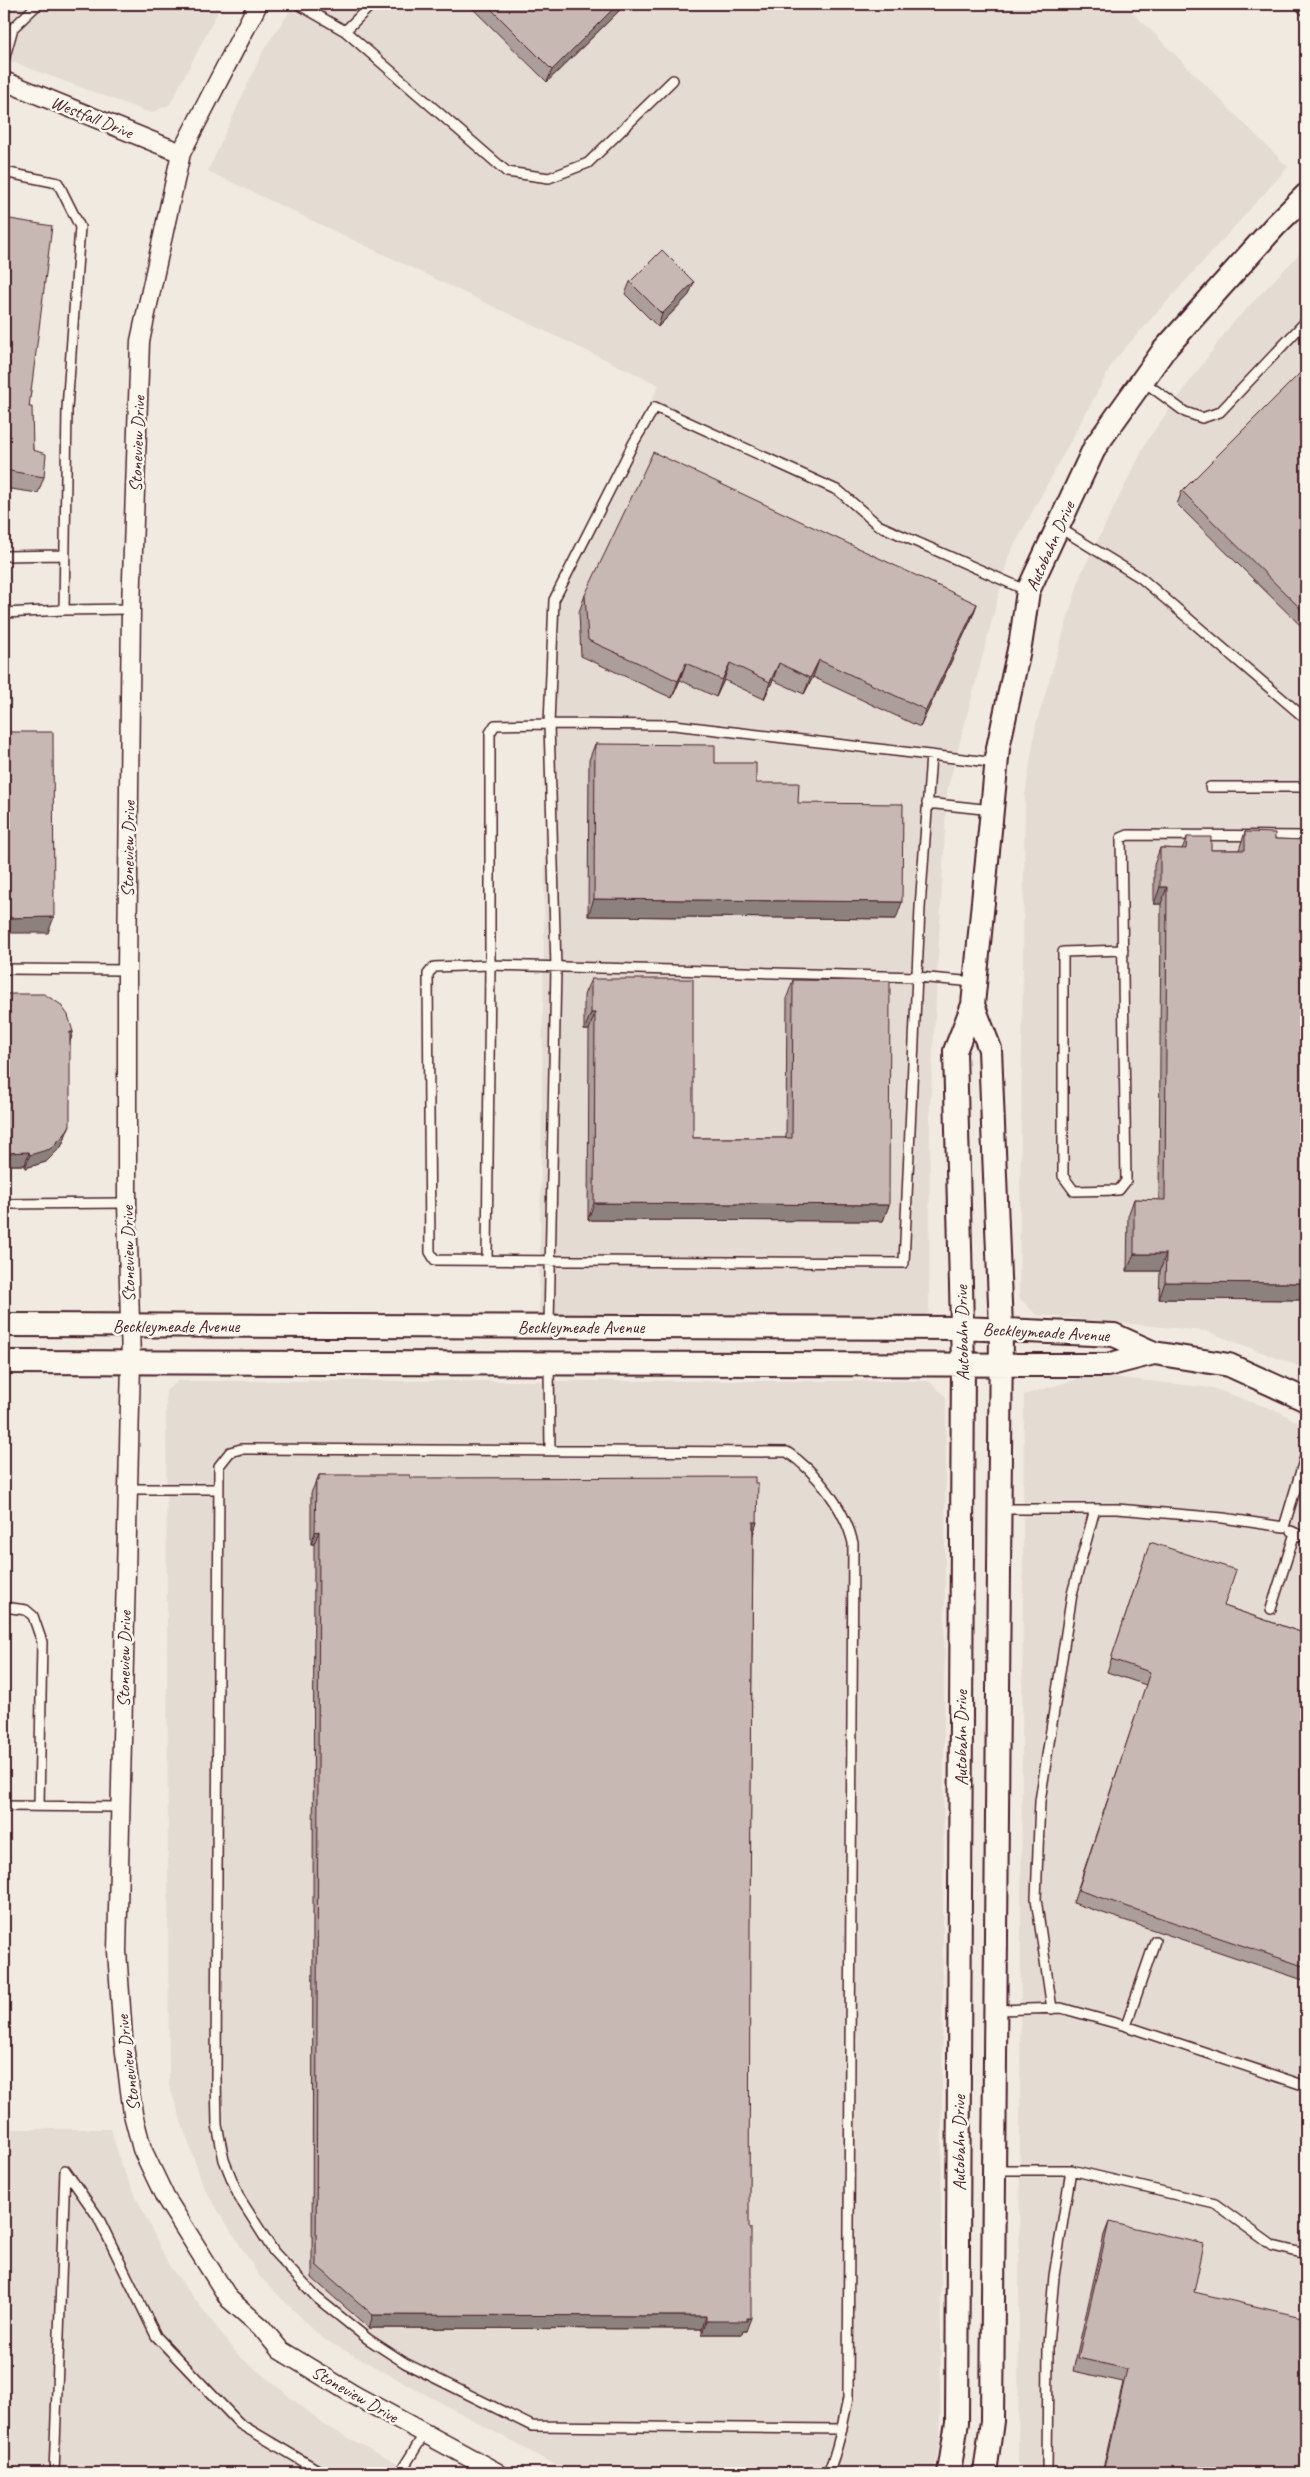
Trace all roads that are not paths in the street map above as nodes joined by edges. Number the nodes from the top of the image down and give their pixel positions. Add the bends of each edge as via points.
1 (38, 4) edge
2 (258, 4) edge
3 (298, 4) edge
4 (372, 4) edge
5 (1298, 4) edge
6 (1306, 11) edge
7 (8, 28) edge
8 (345, 31) junction
9 (4, 60) edge
10 (674, 80) dead end
11 (4, 81) edge
12 (181, 153) junction
13 (4, 172) edge
14 (1302, 207) edge
15 (1306, 321) edge
16 (1142, 381) junction
17 (1058, 527) junction
18 (63, 555) junction
19 (4, 556) edge
20 (1028, 591) junction
21 (131, 609) junction
22 (64, 610) junction
23 (4, 613) edge
24 (1306, 719) edge
25 (549, 724) junction
26 (931, 755) junction
27 (997, 763) junction
28 (1210, 787) dead end
29 (1306, 787) edge
30 (927, 803) junction
31 (992, 810) junction
32 (1306, 836) edge
33 (1123, 950) junction
34 (490, 965) junction
35 (556, 968) junction
36 (4, 969) edge
37 (127, 970) junction
38 (917, 977) junction
39 (975, 982) junction
40 (973, 1005) junction
41 (4, 1204) edge
42 (127, 1204) junction
43 (487, 1260) junction
44 (550, 1260) junction
45 (4, 1325) edge
46 (130, 1325) junction
47 (549, 1326) junction
48 (962, 1328) junction
49 (1001, 1328) junction
50 (1154, 1353) junction
51 (4, 1362) edge
52 (130, 1363) junction
53 (549, 1363) junction
54 (1000, 1363) junction
55 (963, 1364) junction
56 (1306, 1400) edge
57 (550, 1451) junction
58 (1306, 1454) edge
59 (128, 1489) junction
60 (219, 1489) junction
61 (999, 1509) junction
62 (1095, 1509) junction
63 (1284, 1527) junction
64 (1295, 1533) junction
65 (1306, 1538) edge
66 (4, 1607) edge
67 (1271, 1609) dead end
68 (4, 1806) edge
69 (39, 1806) junction
70 (121, 1807) junction
71 (1155, 1942) dead end
72 (1052, 2009) junction
73 (995, 2010) junction
74 (1126, 2026) junction
75 (1306, 2086) edge
76 (994, 2170) junction
77 (1071, 2170) junction
78 (1306, 2254) edge
79 (842, 2430) junction
80 (425, 2433) junction
81 (54, 2473) edge
82 (323, 2473) edge
83 (400, 2473) edge
84 (498, 2473) edge
85 (828, 2473) edge
86 (950, 2473) edge
87 (984, 2473) edge
88 (1047, 2473) edge

1 - 7 lane
2 - 12 street, Stoneview Drive
3 - 8 lane
4 - 8 lane
5 - 6 lane
7 - 9 lane
8 - 10 lane via 507,172 550,178 588,163
11 - 12 street, Westfall Drive
12 - 21 street, Stoneview Drive via 140,341
13 - 18 lane via 58,183 80,227 67,408
14 - 16 street, Autobahn Drive via 1164,350
15 - 16 lane via 1220,412 1202,418 1185,412
16 - 17 street, Autobahn Drive via 1096,447
17 - 20 street, Autobahn Drive
17 - 24 lane via 1141,578
18 - 19 lane
18 - 22 lane
20 - 25 lane via 878,525 839,491 655,407 554,600
20 - 27 street, Autobahn Drive
21 - 22 lane
21 - 37 street, Stoneview Drive
22 - 23 lane
25 - 26 lane via 674,725
25 - 34 lane via 495,725 490,732
25 - 35 lane
26 - 27 lane
26 - 30 lane
27 - 31 street, Autobahn Drive
28 - 29 lane
30 - 31 lane
30 - 38 lane
31 - 39 street, Autobahn Drive
32 - 33 lane via 1128,835 1121,838
33 - 33 lane via 1126,1181 1119,1190 1074,1191 1063,1176 1063,952
34 - 35 lane
34 - 43 lane
34 - 43 lane via 434,967 428,974 430,1252 435,1260
35 - 38 lane
35 - 44 lane
36 - 37 lane
37 - 42 street, Stoneview Drive
38 - 39 lane
38 - 44 lane via 904,1263
39 - 40 street, Autobahn Drive
40 - 48 street, Autobahn Drive via 955,1051
40 - 49 street, Autobahn Drive via 990,1049
41 - 42 lane
42 - 46 street, Stoneview Drive
43 - 44 lane
44 - 47 lane
45 - 46 street, Beckleymeade Avenue
46 - 47 street, Beckleymeade Avenue
46 - 52 street, Stoneview Drive
47 - 48 street, Beckleymeade Avenue
47 - 53 street
48 - 49 street, Beckleymeade Avenue
48 - 55 street, Autobahn Drive
49 - 50 street, Beckleymeade Avenue via 1114,1335
49 - 54 street, Autobahn Drive
50 - 54 street, Beckleymeade Avenue via 1107,1365
50 - 56 street, Beckleymeade Avenue via 1229,1365
51 - 52 street, Beckleymeade Avenue
52 - 53 street, Beckleymeade Avenue
52 - 59 street, Stoneview Drive
53 - 55 street, Beckleymeade Avenue
53 - 57 lane
54 - 55 street, Beckleymeade Avenue
54 - 61 street, Autobahn Drive
55 - 86 street, Autobahn Drive via 957,2412
57 - 60 lane via 241,1449 230,1452 219,1466
57 - 79 lane via 787,1452 804,1464 824,1489 850,1532 853,1562 848,2398
58 - 63 lane
59 - 60 lane
59 - 70 street, Stoneview Drive
60 - 79 lane via 217,2125 230,2178 274,2252 317,2298 368,2339 405,2363 532,2426
61 - 62 lane
61 - 73 street, Autobahn Drive
62 - 63 lane via 1223,1518
62 - 72 lane via 1072,1594 1040,1801 1036,1899
63 - 64 lane
64 - 65 lane
64 - 67 lane
66 - 69 lane via 26,1610 33,1616 42,1642
68 - 69 lane
69 - 70 lane
70 - 80 street, Stoneview Drive via 117,1951 123,2037 133,2114 142,2149 165,2197 229,2299 261,2327 280,2350
71 - 74 lane
72 - 73 lane
72 - 74 lane via 1061,2008
73 - 76 street, Autobahn Drive
74 - 75 lane
76 - 77 lane
76 - 87 street, Autobahn Drive via 992,2421
77 - 78 lane via 1216,2204 1273,2246
77 - 88 lane via 1054,2276 1048,2345
79 - 85 lane
80 - 83 lane
80 - 84 street, Stoneview Drive
81 - 82 lane via 65,2170 98,2217 156,2336 240,2424

